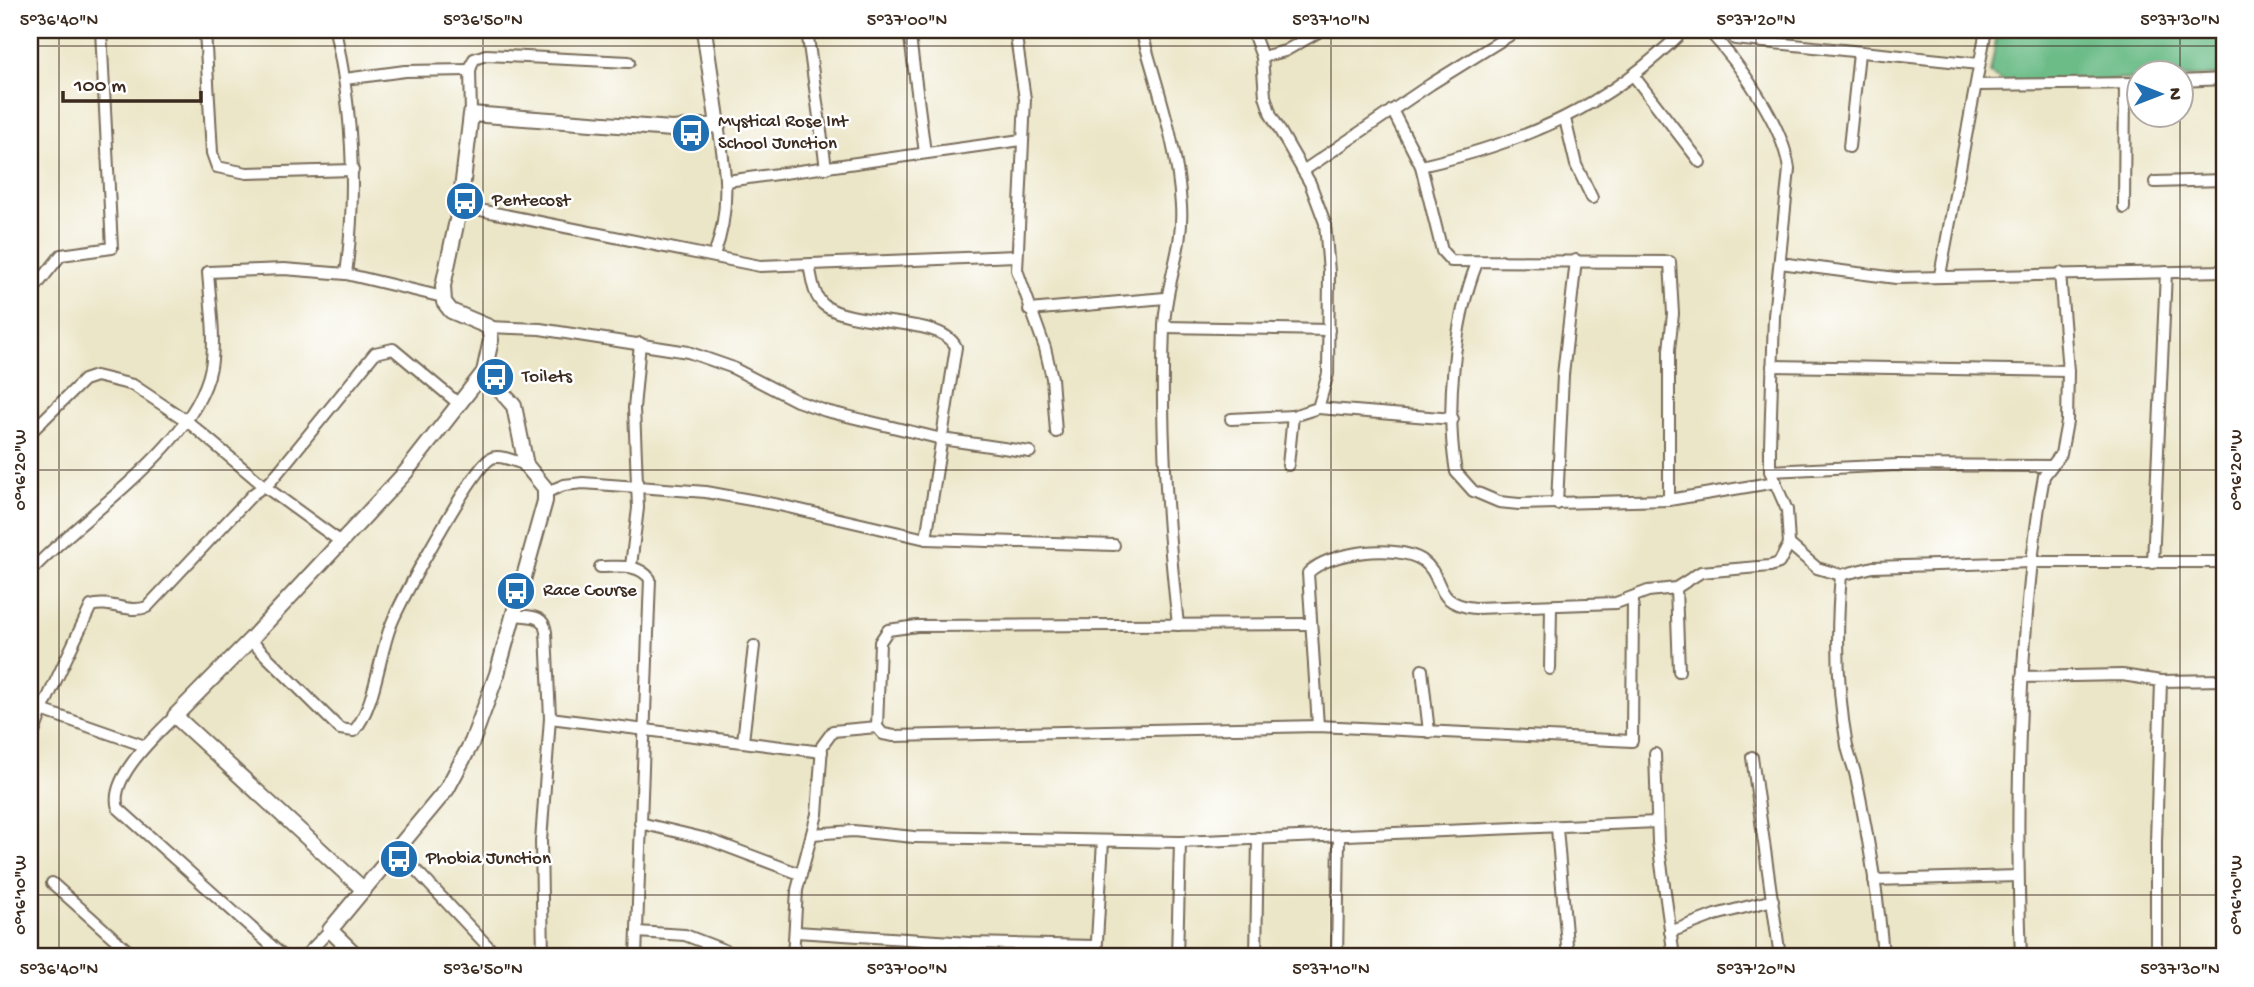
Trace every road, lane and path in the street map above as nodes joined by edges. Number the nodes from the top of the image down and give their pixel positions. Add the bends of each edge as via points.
1 (101, 30) edge
2 (205, 30) edge
3 (335, 30) edge
4 (704, 30) edge
5 (807, 30) edge
6 (909, 30) edge
7 (1015, 30) edge
8 (1141, 30) edge
9 (1252, 30) edge
10 (1322, 30) edge
11 (1518, 30) edge
12 (1684, 30) edge
13 (1708, 30) edge
14 (1986, 30) edge
15 (1737, 34) edge
16 (1727, 50) junction
17 (1858, 52) junction
18 (1262, 57) junction
19 (629, 62) dead end
20 (1979, 64) junction
21 (470, 69) junction
22 (1633, 75) junction
23 (345, 79) junction
24 (2224, 79) edge
25 (2194, 80) edge
26 (2124, 83) edge
27 (1977, 85) junction
28 (1392, 110) junction
29 (471, 114) junction
30 (1565, 119) junction
31 (718, 125) junction
32 (2125, 130) edge
33 (1021, 140) junction
34 (1849, 147) dead end
35 (925, 153) junction
36 (1699, 162) dead end
37 (1421, 166) junction
38 (826, 168) junction
39 (353, 170) junction
40 (1303, 171) junction
41 (2224, 180) edge
42 (727, 181) junction
43 (2155, 182) dead end
44 (1592, 198) dead end
45 (460, 206) junction
46 (2124, 208) dead end
47 (714, 255) junction
48 (1016, 256) junction
49 (1576, 260) junction
50 (1477, 263) junction
51 (1780, 263) junction
52 (809, 265) junction
53 (2224, 271) edge
54 (2166, 272) junction
55 (2060, 273) junction
56 (346, 274) junction
57 (1940, 275) junction
58 (30, 294) edge
59 (443, 297) junction
60 (1166, 298) junction
61 (1029, 310) junction
62 (489, 327) junction
63 (1164, 327) junction
64 (1329, 330) junction
65 (640, 343) junction
66 (1772, 366) junction
67 (2068, 371) junction
68 (484, 372) junction
69 (459, 404) junction
70 (1318, 408) junction
71 (1293, 416) junction
72 (1231, 419) dead end
73 (1453, 419) junction
74 (187, 421) junction
75 (1056, 432) dead end
76 (30, 433) edge
77 (942, 439) junction
78 (1031, 452) dead end
79 (526, 465) junction
80 (1288, 465) dead end
81 (2050, 466) junction
82 (1770, 471) junction
83 (1776, 482) junction
84 (264, 486) junction
85 (637, 489) junction
86 (547, 492) junction
87 (1669, 500) junction
88 (1557, 504) junction
89 (926, 539) junction
90 (341, 542) junction
91 (1789, 544) junction
92 (1114, 545) dead end
93 (2032, 562) junction
94 (2224, 562) edge
95 (2153, 563) junction
96 (631, 566) junction
97 (600, 567) dead end
98 (30, 572) edge
99 (1841, 575) junction
100 (1676, 589) junction
101 (1633, 597) junction
102 (1551, 606) junction
103 (514, 615) junction
104 (1311, 624) junction
105 (1178, 625) junction
106 (250, 640) junction
107 (754, 646) dead end
108 (1550, 669) dead end
109 (1422, 670) dead end
110 (1679, 671) dead end
111 (2022, 677) junction
112 (2224, 680) edge
113 (2161, 681) junction
114 (30, 706) edge
115 (42, 710) junction
116 (175, 716) junction
117 (550, 719) junction
118 (1318, 726) junction
119 (877, 727) junction
120 (645, 731) junction
121 (1429, 732) junction
122 (743, 741) junction
123 (30, 744) edge
124 (145, 746) junction
125 (822, 751) junction
126 (1655, 754) dead end
127 (1752, 757) dead end
128 (1657, 822) junction
129 (640, 823) junction
130 (1557, 828) junction
131 (812, 834) junction
132 (1339, 837) junction
133 (1258, 838) junction
134 (1103, 841) junction
135 (1180, 842) junction
136 (398, 851) junction
137 (800, 874) junction
138 (2018, 876) junction
139 (1874, 880) junction
140 (52, 883) dead end
141 (364, 890) junction
142 (1773, 900) junction
143 (330, 930) junction
144 (637, 932) junction
145 (796, 932) junction
146 (1670, 932) junction
147 (1096, 952) edge
148 (135, 957) edge
149 (284, 957) edge
150 (304, 957) edge
151 (359, 957) edge
152 (498, 957) edge
153 (543, 957) edge
154 (636, 957) edge
155 (741, 957) edge
156 (793, 957) edge
157 (1177, 957) edge
158 (1256, 957) edge
159 (1337, 957) edge
160 (1568, 957) edge
161 (1674, 957) edge
162 (1780, 957) edge
163 (1882, 957) edge
164 (2021, 957) edge
165 (2156, 957) edge

1 - 58 street via 112,248 61,255
2 - 39 street via 212,153 217,167 247,173
3 - 23 street
4 - 31 street
5 - 38 street
6 - 35 street
7 - 33 street via 1024,76
8 - 60 street via 1168,126 1181,206 1180,244
9 - 18 street
10 - 18 street via 1285,51
11 - 28 street
12 - 22 street
13 - 16 street
14 - 20 street
15 - 16 street
15 - 17 street
16 - 51 street via 1776,127 1788,158 1790,180
17 - 20 street
17 - 34 street
18 - 40 street via 1271,115
19 - 21 street via 486,55 474,59
20 - 27 street
21 - 23 street
21 - 29 street
22 - 30 street
22 - 36 street
23 - 39 street
24 - 25 street
26 - 27 street
27 - 57 street
28 - 37 street
28 - 40 street
29 - 31 street via 672,129
29 - 45 street
30 - 37 street via 1503,144
30 - 44 street via 1576,165
31 - 42 street
32 - 46 street
33 - 35 street
33 - 48 street
35 - 38 street
37 - 50 street via 1444,255 1458,263
38 - 42 street
39 - 56 street
40 - 64 street via 1325,223
41 - 43 street
42 - 47 street via 724,223
45 - 47 street
45 - 59 street
47 - 52 street via 760,266
48 - 52 street
48 - 61 street
49 - 50 street
49 - 87 street via 1668,261 1672,265
49 - 88 street via 1563,375
50 - 73 street via 1460,323
51 - 57 street via 1865,275
51 - 66 street
52 - 77 street via 815,291 824,305 846,314 944,333 953,340 956,355
53 - 54 street
54 - 55 street
54 - 95 street
55 - 57 street
55 - 67 street
56 - 59 street
56 - 74 street via 284,269 208,272 211,366
59 - 62 street via 450,311
60 - 61 street
60 - 63 street
61 - 75 street via 1052,378
62 - 65 street
62 - 68 street
63 - 64 street
63 - 105 street via 1163,469
64 - 70 street via 1328,374
65 - 77 street via 707,357 826,411
65 - 85 street via 634,408
66 - 67 street
66 - 82 street
67 - 81 street via 2061,454
68 - 69 street
68 - 79 street via 514,406
69 - 84 street via 393,349 375,353
69 - 90 street
70 - 71 street
70 - 73 street
71 - 72 street
71 - 80 street
73 - 88 street via 1453,459 1462,482 1499,502
74 - 76 street via 133,385 96,376 84,380
74 - 84 street
74 - 98 street via 125,486
77 - 78 street
77 - 89 street
79 - 86 street
79 - 106 street via 490,458 466,489 391,625 354,731 340,729
81 - 82 street via 1898,465
81 - 93 street via 2044,476
82 - 83 street
83 - 87 street
83 - 91 street via 1787,510
84 - 90 street
84 - 115 street via 164,584 147,607 91,606
85 - 86 street via 583,483
85 - 89 street via 706,492
85 - 96 street
86 - 103 street
87 - 88 street
89 - 92 street
90 - 106 street
91 - 99 street via 1817,568
91 - 100 street via 1779,563 1702,572
93 - 95 street
93 - 99 street via 1873,567
93 - 111 street
94 - 95 street
96 - 97 street
96 - 120 street via 650,579
99 - 139 street via 1837,623 1847,749 1856,773
100 - 101 street
100 - 110 street
101 - 102 street via 1616,603
101 - 121 street via 1632,741
102 - 104 street via 1462,607 1446,597 1419,558 1352,552 1322,562 1308,573
102 - 108 street
103 - 117 street via 545,622
103 - 136 street via 472,742 447,789
104 - 105 street
104 - 118 street
105 - 119 street via 888,630 880,642
106 - 116 street
107 - 122 street
109 - 121 street
111 - 113 street via 2122,675
111 - 138 street
112 - 113 street
113 - 165 street
114 - 115 street
115 - 123 street
115 - 124 street
116 - 124 street
116 - 141 street
117 - 120 street
117 - 153 street via 541,841
118 - 119 street via 894,736
118 - 121 street
119 - 125 street via 833,731
120 - 122 street
120 - 129 street
122 - 125 street
124 - 149 street via 115,794 118,808
125 - 131 street
126 - 128 street
127 - 142 street
128 - 130 street
128 - 146 street
129 - 137 street via 707,839
129 - 144 street
130 - 132 street
130 - 160 street
131 - 134 street via 853,831 914,838
131 - 137 street
132 - 133 street
132 - 159 street
133 - 135 street
133 - 158 street
134 - 135 street
134 - 147 street
135 - 157 street
136 - 141 street
136 - 152 street
137 - 145 street
138 - 139 street
138 - 164 street
139 - 163 street
140 - 148 street
141 - 143 street
142 - 146 street
142 - 162 street
143 - 150 street
143 - 151 street
144 - 154 street
144 - 155 street via 685,935
145 - 147 street
145 - 156 street
146 - 161 street

